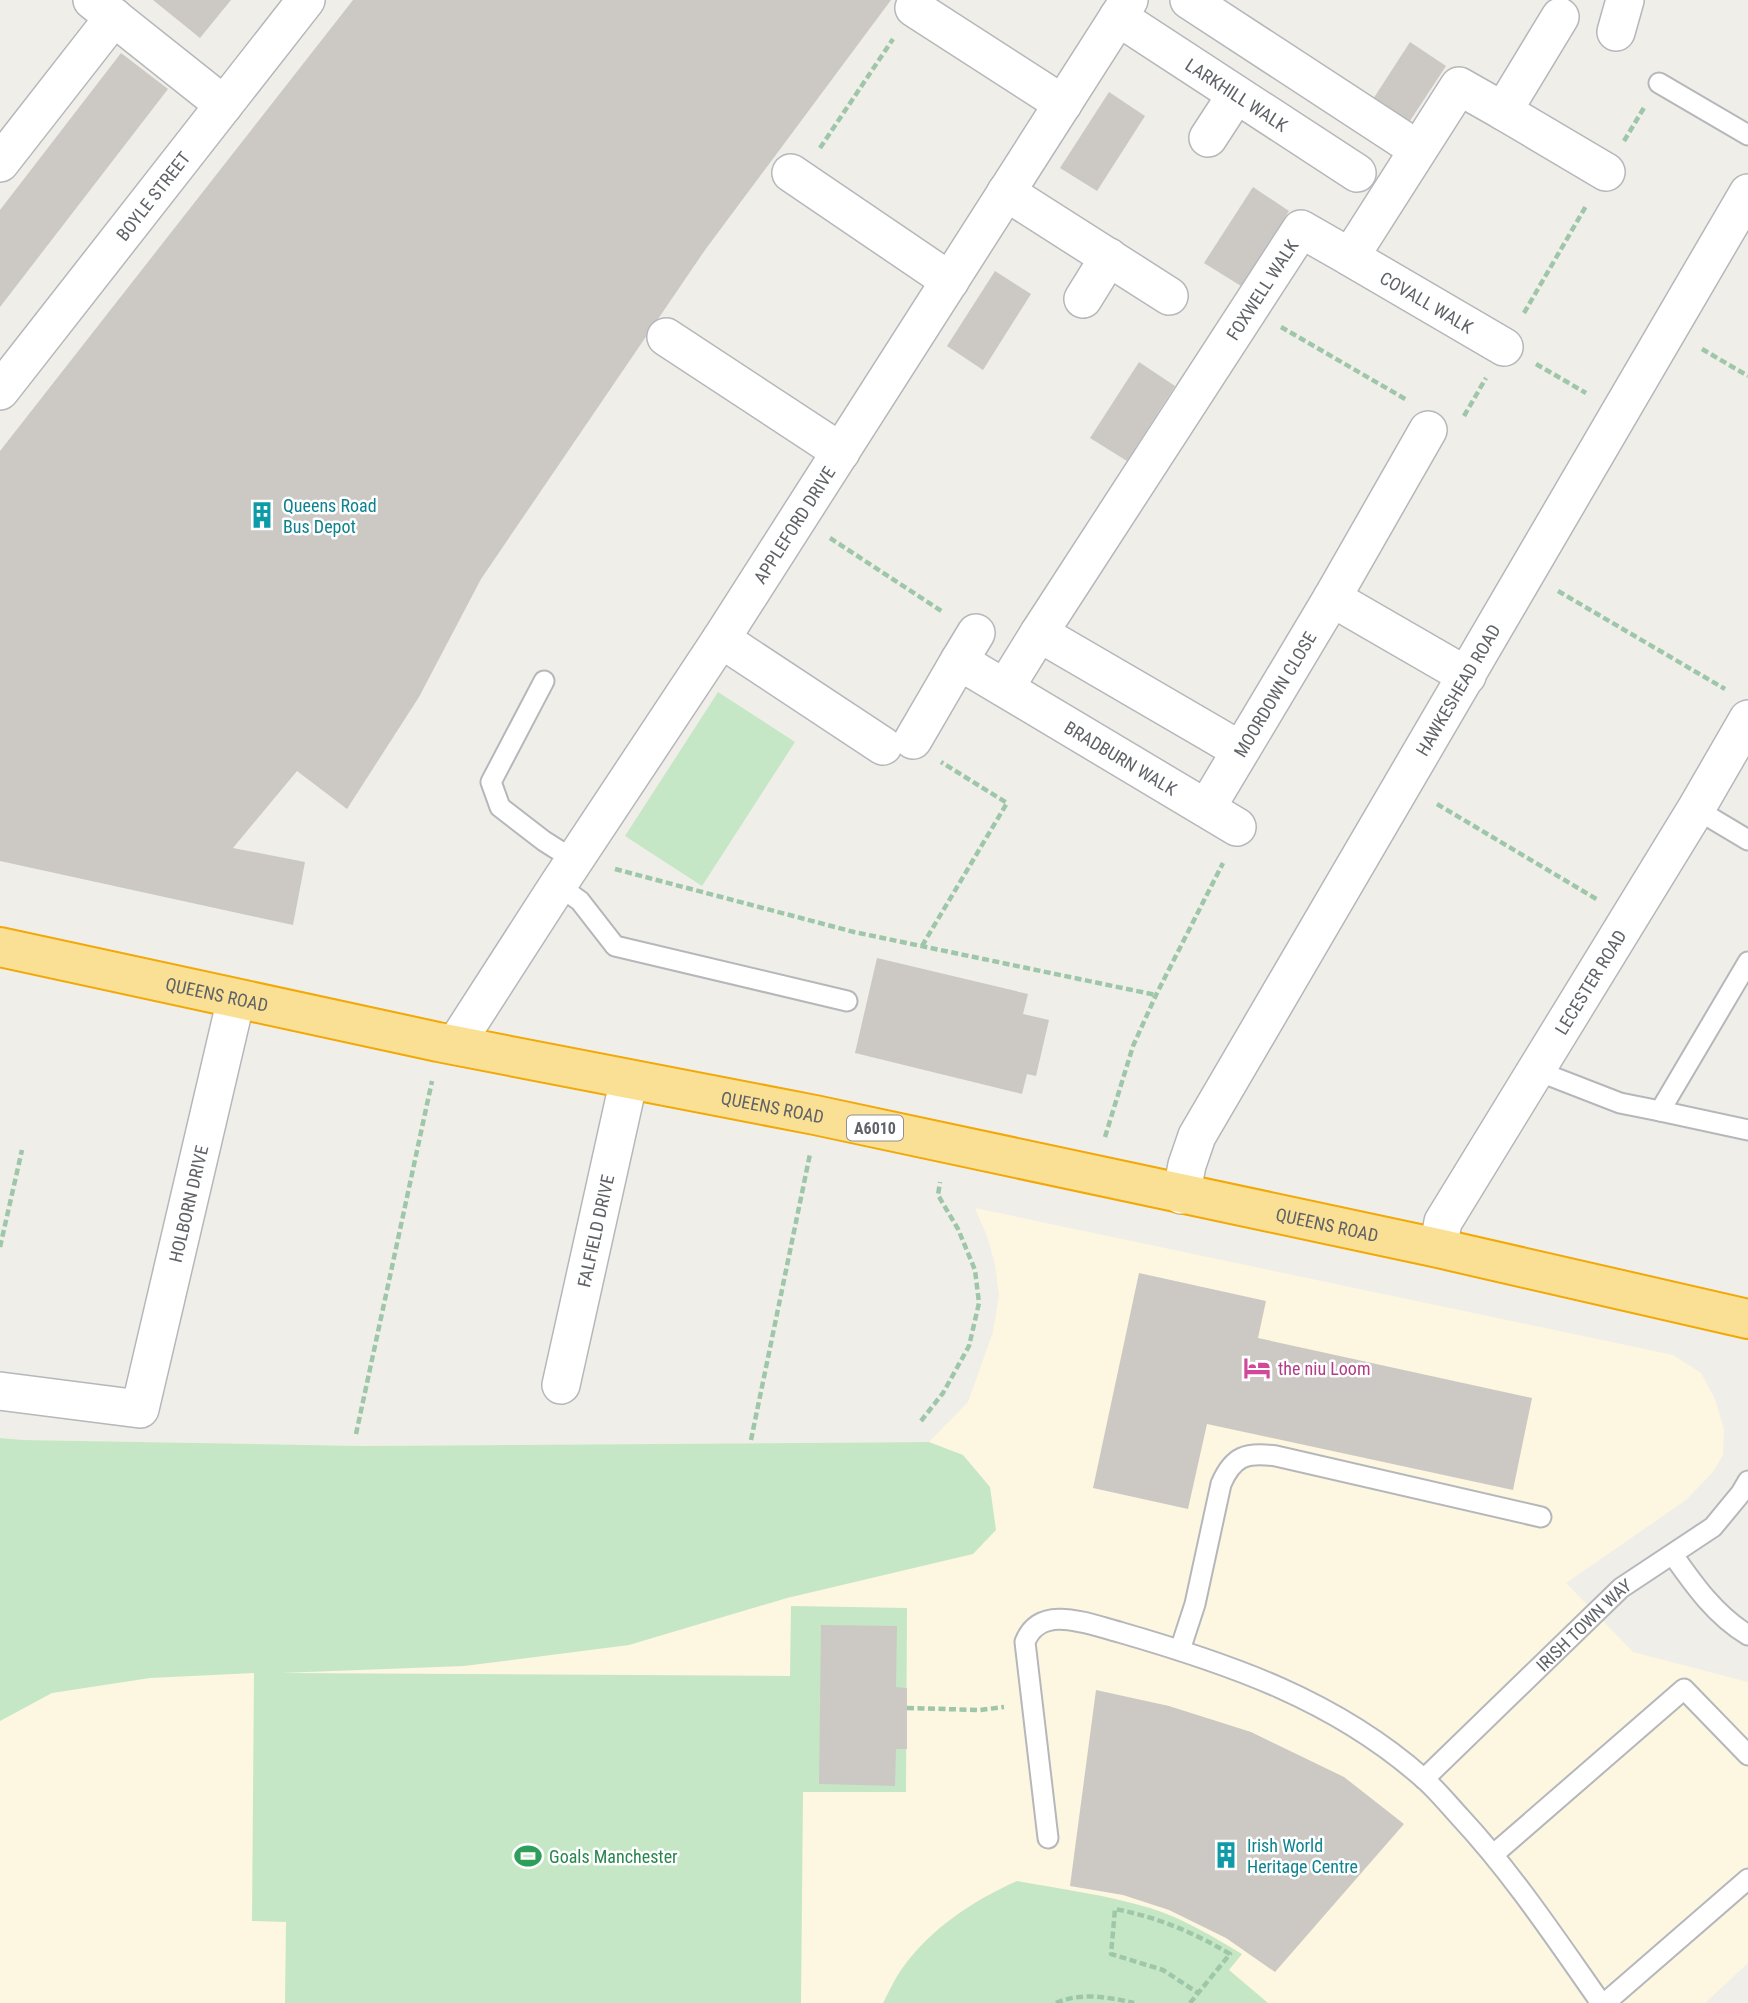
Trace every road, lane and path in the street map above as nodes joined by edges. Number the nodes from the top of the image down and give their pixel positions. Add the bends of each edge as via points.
1 (306, 0) edge
2 (1189, 0) edge
3 (914, 8) joint
4 (1123, 8) edge
5 (103, 9) edge
6 (1233, 12) edge
7 (1560, 17) dead end
8 (1659, 83) joint
9 (1236, 94) junction
10 (224, 104) junction
11 (1063, 104) junction
12 (1503, 111) junction
13 (1748, 135) edge
14 (1208, 138) dead end
15 (1417, 149) junction
16 (0, 163) edge
17 (1606, 172) junction
18 (1357, 173) dead end
19 (795, 176) joint
20 (1006, 192) junction
21 (1748, 193) edge
22 (1739, 229) edge
23 (1109, 257) junction
24 (1350, 257) junction
25 (950, 281) junction
26 (1169, 296) dead end
27 (1083, 299) dead end
28 (1249, 308) junction
29 (1668, 329) junction
30 (666, 337) dead end
31 (1504, 347) junction
32 (1748, 376) edge
33 (0, 391) edge
34 (1620, 412) junction
35 (1420, 417) joint
36 (1463, 417) dead end
37 (841, 452) junction
38 (799, 517) junction
39 (1527, 573) junction
40 (1332, 598) junction
41 (1044, 636) junction
42 (721, 639) junction
43 (968, 647) junction
44 (1466, 676) junction
45 (544, 681) dead end
46 (1005, 688) junction
47 (1742, 707) edge
48 (898, 743) junction
49 (1240, 750) junction
50 (1404, 784) junction
51 (1216, 792) dead end
52 (1696, 808) junction
53 (1237, 827) joint
54 (1748, 840) edge
55 (571, 866) junction
56 (1628, 918) junction
57 (922, 946) junction
58 (0, 947) edge
59 (1748, 962) edge
60 (1156, 995) junction
61 (236, 999) junction
62 (847, 1001) dead end
63 (455, 1045) junction
64 (1535, 1070) junction
65 (629, 1079) junction
66 (432, 1081) dead end
67 (1660, 1111) junction
68 (815, 1115) junction
69 (1748, 1130) edge
70 (945, 1143) junction
71 (22, 1150) dead end
72 (1094, 1175) junction
73 (1181, 1195) junction
74 (0, 1247) edge
75 (1438, 1248) junction
76 (1748, 1319) edge
77 (561, 1385) dead end
78 (0, 1391) edge
79 (921, 1421) dead end
80 (356, 1434) dead end
81 (751, 1440) dead end
82 (1748, 1481) edge
83 (1541, 1517) dead end
84 (1673, 1555) junction
85 (1748, 1635) edge
86 (1180, 1650) junction
87 (1032, 1703) junction
88 (907, 1708) dead end
89 (1748, 1755) edge
90 (1424, 1779) junction
91 (1048, 1838) dead end
92 (1494, 1854) junction
93 (1748, 1879) edge
94 (1198, 1993) junction
95 (1056, 2003) edge
96 (1133, 2003) edge
97 (1190, 2003) edge
98 (1603, 2003) edge

1 - 10 street, BOYLE STREET
2 - 6 street
3 - 11 street
3 - 19 path
4 - 9 street, LARKHILL WALK
4 - 11 street, APPLEFORD DRIVE
5 - 10 street
5 - 16 street
6 - 15 street
7 - 12 street
8 - 13 lane
8 - 17 path
9 - 14 street
9 - 18 street, LARKHILL WALK
10 - 33 street, BOYLE STREET
11 - 20 street, APPLEFORD DRIVE
12 - 15 street via 1459,86
12 - 17 street
15 - 24 street
17 - 31 path
19 - 25 street
20 - 23 street
20 - 25 street, APPLEFORD DRIVE
21 - 22 street, HAWKESHEAD ROAD
22 - 29 street, HAWKESHEAD ROAD
23 - 26 street
23 - 27 street
24 - 28 street, FOXWELL WALK via 1301,229
24 - 31 street, COVALL WALK
25 - 37 street, APPLEFORD DRIVE
28 - 35 path
28 - 41 street, FOXWELL WALK
29 - 32 path
29 - 34 street, HAWKESHEAD ROAD
30 - 37 street
31 - 34 path
31 - 36 path
34 - 39 street, HAWKESHEAD ROAD
35 - 40 street, MOORDOWN CLOSE
37 - 38 street, APPLEFORD DRIVE
38 - 42 street, APPLEFORD DRIVE
38 - 43 path
39 - 44 street, HAWKESHEAD ROAD
39 - 47 path
40 - 44 street
40 - 49 street, MOORDOWN CLOSE
41 - 46 street, FOXWELL WALK
41 - 49 street
42 - 48 street
42 - 55 street, APPLEFORD DRIVE
43 - 46 street
43 - 48 street
44 - 50 street, HAWKESHEAD ROAD
45 - 55 lane via 491,782 500,807
46 - 53 street, BRADBURN WALK
47 - 52 street, LECESTER ROAD
48 - 57 path via 921,749 1007,803
49 - 51 street, MOORDOWN CLOSE
50 - 56 path
50 - 73 street, HAWKESHEAD ROAD via 1197,1136
52 - 54 lane
52 - 56 street, LECESTER ROAD
53 - 60 path via 1219,873
55 - 57 path via 598,864
55 - 62 lane via 580,901 615,946
55 - 63 street, APPLEFORD DRIVE
56 - 64 street, LECESTER ROAD
57 - 60 path
58 - 61 highway, QUEENS ROAD / A6010
59 - 67 lane
60 - 72 path via 1126,1065
61 - 63 highway, QUEENS ROAD / A6010
61 - 78 street, HOLBORN DRIVE via 140,1409
63 - 65 highway, QUEENS ROAD / A6010
64 - 67 lane via 1620,1103
64 - 75 street, LECESTER ROAD via 1443,1222
65 - 68 highway, QUEENS ROAD / A6010
65 - 77 street, FALFIELD DRIVE
66 - 80 path
67 - 69 lane
68 - 70 highway, QUEENS ROAD / A6010
68 - 81 path
70 - 72 highway, QUEENS ROAD / A6010
70 - 79 path via 938,1195 975,1270 979,1303 969,1346 943,1394
71 - 74 path
72 - 73 highway, QUEENS ROAD / A6010
73 - 75 highway, QUEENS ROAD / A6010
75 - 76 highway, QUEENS ROAD / A6010
82 - 84 lane, IRISH TOWN WAY via 1713,1527
83 - 86 lane via 1276,1456 1240,1458 1228,1468 1221,1484 1195,1604
84 - 85 lane via 1716,1610
84 - 90 lane, IRISH TOWN WAY via 1621,1588
86 - 87 lane via 1086,1623 1056,1618 1041,1621 1025,1642
86 - 90 lane via 1275,1684 1330,1713 1376,1741
87 - 88 path via 980,1710
87 - 91 lane
89 - 92 lane via 1684,1689
90 - 92 lane
92 - 98 lane
93 - 98 lane
94 - 94 path via 1163,1970 1111,1954 1115,1909 1178,1926 1230,1954
94 - 97 path
95 - 96 path via 1102,1996

